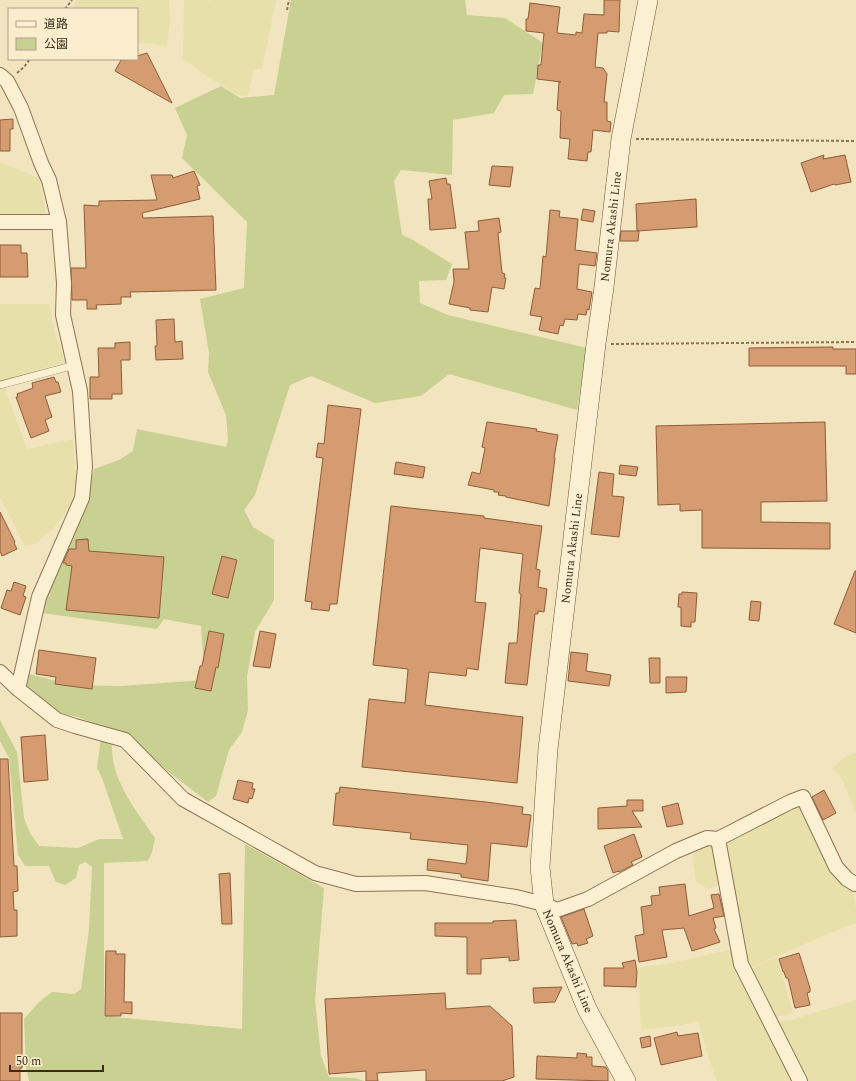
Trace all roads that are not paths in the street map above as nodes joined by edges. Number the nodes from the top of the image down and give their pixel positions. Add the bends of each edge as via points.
1 (648, 0) edge
2 (3, 78) edge
3 (0, 222) edge
4 (59, 222) junction
5 (75, 366) junction
6 (0, 385) edge
7 (0, 672) edge
8 (18, 689) junction
9 (718, 839) junction
10 (856, 885) edge
11 (544, 904) junction
12 (626, 1081) edge
13 (800, 1081) edge

1 - 11 main road, Nomura Akashi Line via 621,139 548,749 540,867
2 - 4 street via 20,108 49,180
3 - 4 street
4 - 5 street via 64,283 63,315
5 - 6 lane
5 - 8 street via 80,391 84,452 82,498 39,597
7 - 8 street
8 - 11 street via 57,720 125,740 183,799 315,873 356,884 425,883 516,897
9 - 10 street via 803,797 836,867
9 - 11 street via 707,838 676,851 588,899 557,910
9 - 13 street via 741,964
11 - 12 main road, Nomura Akashi Line via 588,1009

